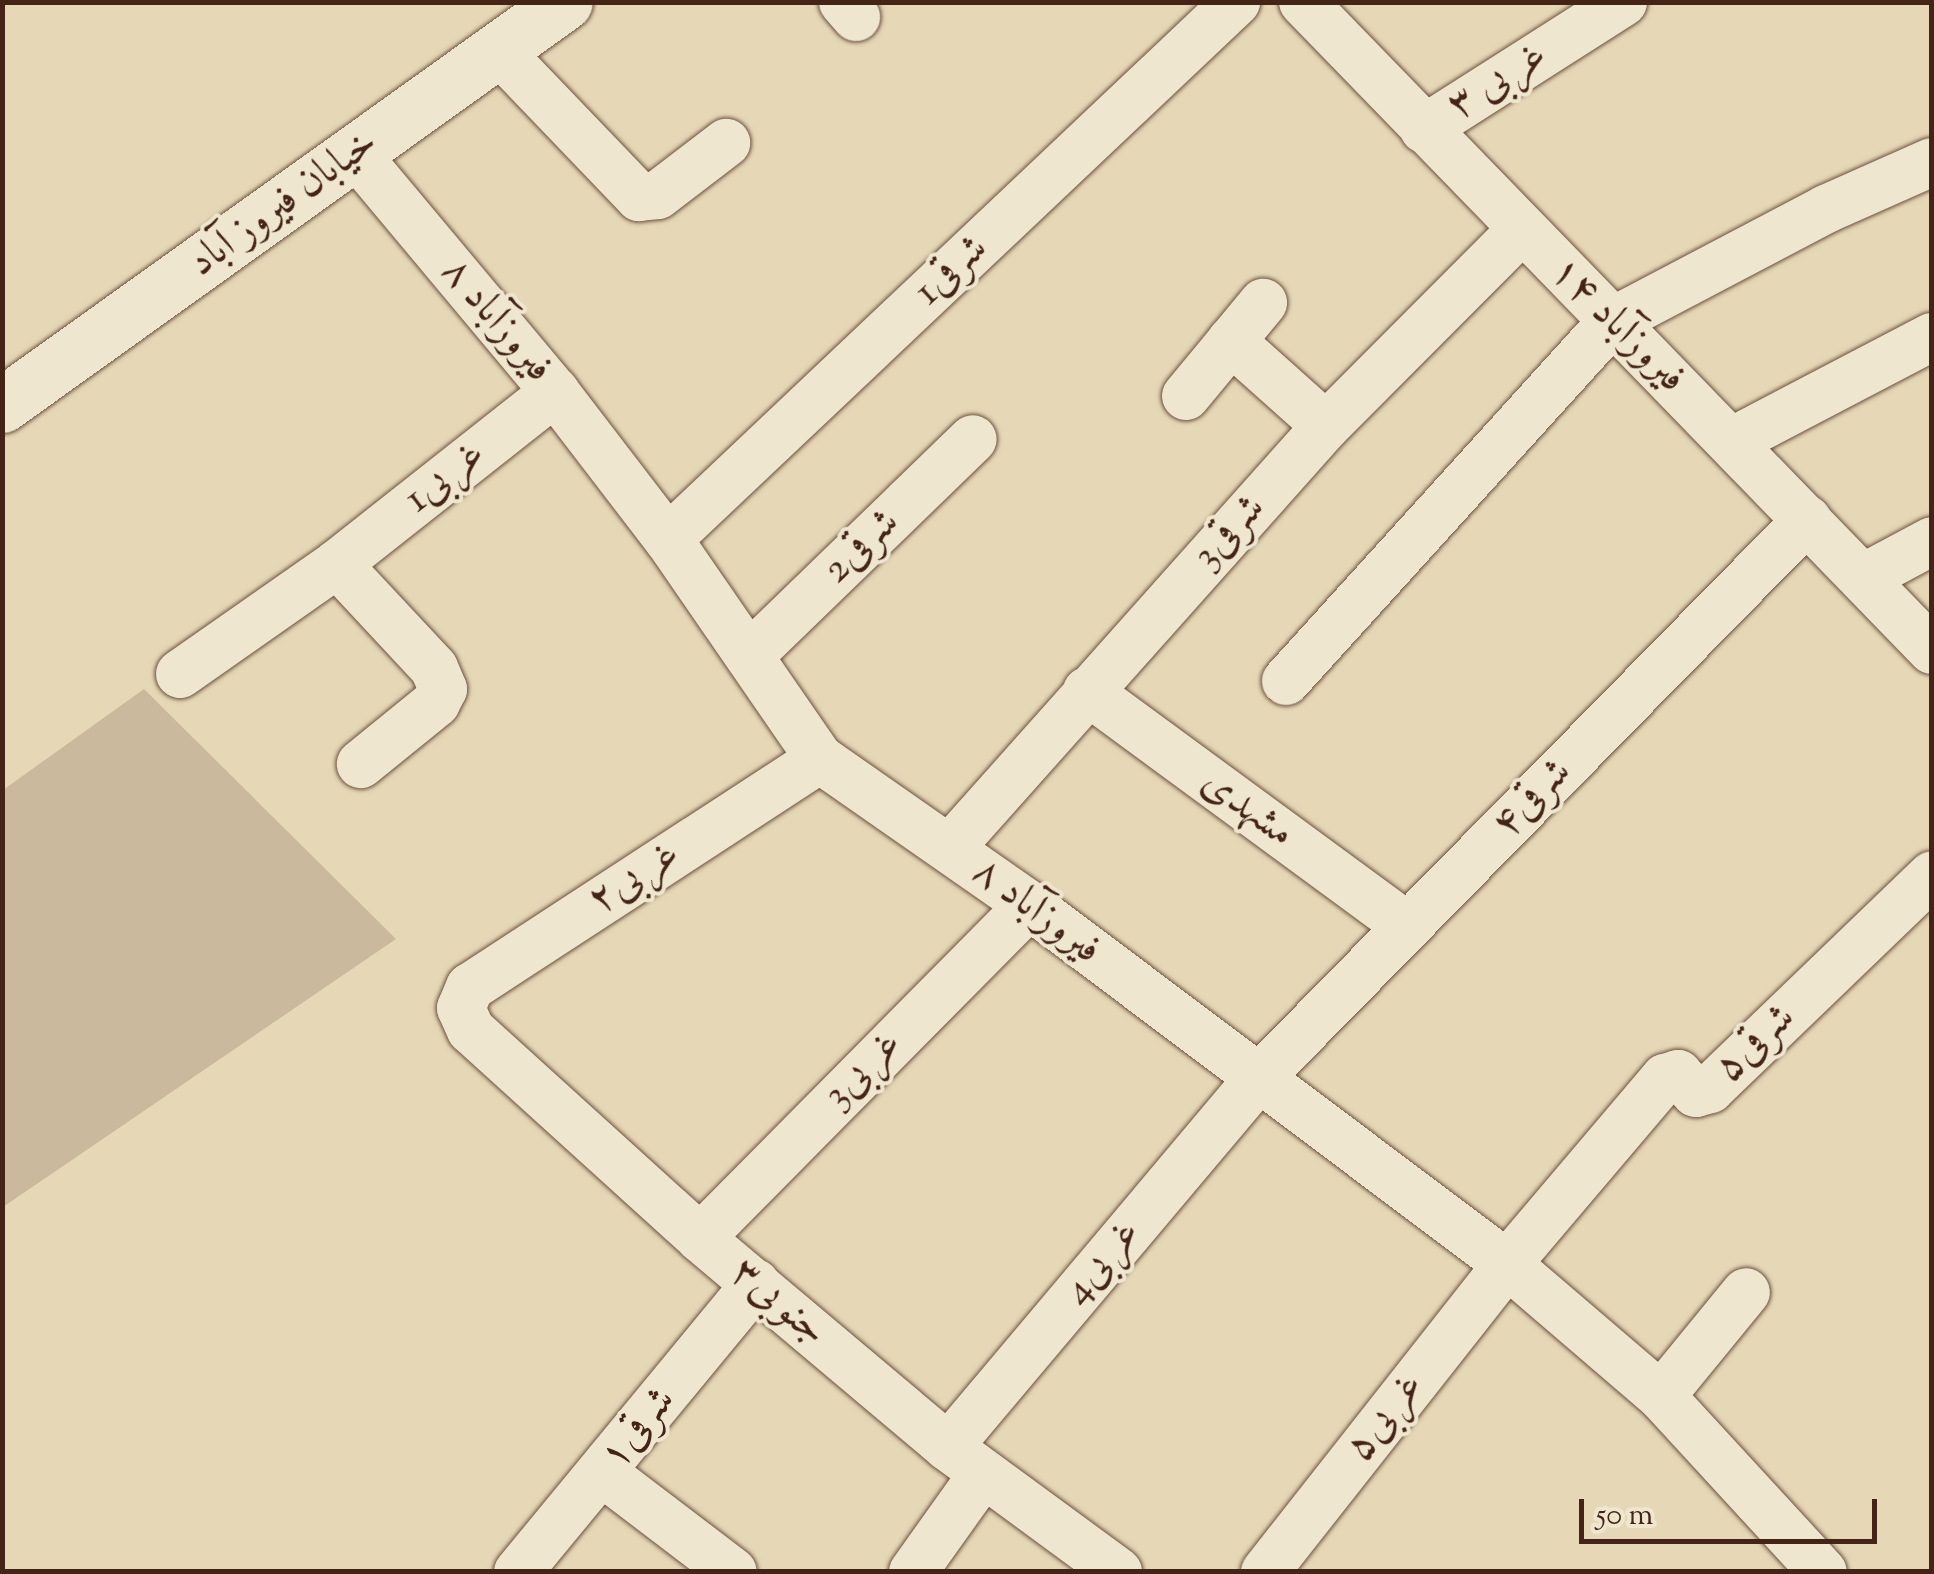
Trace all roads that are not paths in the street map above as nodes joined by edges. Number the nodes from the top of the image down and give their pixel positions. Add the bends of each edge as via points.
1 (1236, 2) edge
2 (1302, 2) edge
3 (1623, 2) edge
4 (554, 5) edge
5 (498, 50) junction
6 (1424, 129) junction
7 (726, 143) dead end
8 (355, 153) junction
9 (1932, 162) edge
10 (1521, 230) junction
11 (1263, 303) dead end
12 (1614, 322) junction
13 (1932, 338) edge
14 (1231, 342) junction
15 (555, 392) junction
16 (1186, 396) dead end
17 (2, 405) edge
18 (1326, 426) junction
19 (973, 438) dead end
20 (1731, 442) junction
21 (1807, 520) junction
22 (668, 539) junction
23 (1932, 541) edge
24 (337, 564) junction
25 (1865, 577) junction
26 (1932, 650) edge
27 (750, 655) junction
28 (180, 674) dead end
29 (1286, 680) dead end
30 (1087, 691) junction
31 (820, 758) junction
32 (361, 764) dead end
33 (950, 848) junction
34 (1932, 875) edge
35 (1028, 904) junction
36 (1408, 927) junction
37 (462, 1008) joint
38 (1258, 1079) junction
39 (700, 1238) junction
40 (1507, 1264) junction
41 (756, 1283) junction
42 (1746, 1292) dead end
43 (1661, 1396) junction
44 (965, 1460) junction
45 (603, 1474) junction
46 (1806, 1566) edge
47 (518, 1572) edge
48 (732, 1572) edge
49 (912, 1572) edge
50 (1118, 1572) edge
51 (1265, 1572) edge

1 - 22 street, شرقی1
2 - 6 street, فیروزآباد ۱۴
3 - 6 street, غربی ۳
4 - 5 main road, خیابان فیروز آباد
5 - 7 street via 639,197 658,195
5 - 8 main road, خیابان فیروز آباد
6 - 10 street, فیروزآباد ۱۴
8 - 15 street, فیروزآباد ۸
8 - 17 main road, خیابان فیروز آباد
9 - 12 street via 1826,209
10 - 12 street, فیروزآباد ۱۴
10 - 18 street, شرقی3
11 - 14 street
12 - 20 street, فیروزآباد ۱۴
12 - 29 street
13 - 20 street
14 - 16 street
14 - 18 street
15 - 22 street, فیروزآباد ۸
15 - 24 street, غربی1
18 - 30 street, شرقی3
19 - 27 street, شرقی2
20 - 21 street, فیروزآباد ۱۴
21 - 25 street, فیروزآباد ۱۴
21 - 36 street, شرقی۴
22 - 27 street, فیروزآباد ۸
23 - 25 street
24 - 28 street, غربی1
24 - 32 street via 434,668 443,689 436,703
25 - 26 street, فیروزآباد ۱۴
27 - 31 street, فیروزآباد ۸
30 - 33 street, شرقی3
30 - 36 street, مشهدی
31 - 33 street, فیروزآباد ۸
31 - 37 street, غربی۲ via 470,987
33 - 35 street, فیروزآباد ۸
34 - 40 street, شرقی۵ via 1710,1089 1696,1092 1678,1074 1665,1078
35 - 38 street, فیروزآباد ۸
35 - 39 street, غربی3
36 - 38 street, شرقی۴
37 - 39 street, جنوبی۳ via 472,1030
38 - 40 street, فیروزآباد ۸
38 - 44 street, غربی4
39 - 41 street, جنوبی۳
40 - 43 street, فیروزآباد ۸
40 - 51 street, غربی۵
41 - 44 street, جنوبی۳
41 - 45 street, شرقی۱
42 - 43 street
43 - 46 street, فیروزآباد ۸
44 - 49 street, غربی4
44 - 50 street, جنوبی۳
45 - 47 street, شرقی۱
45 - 48 street

